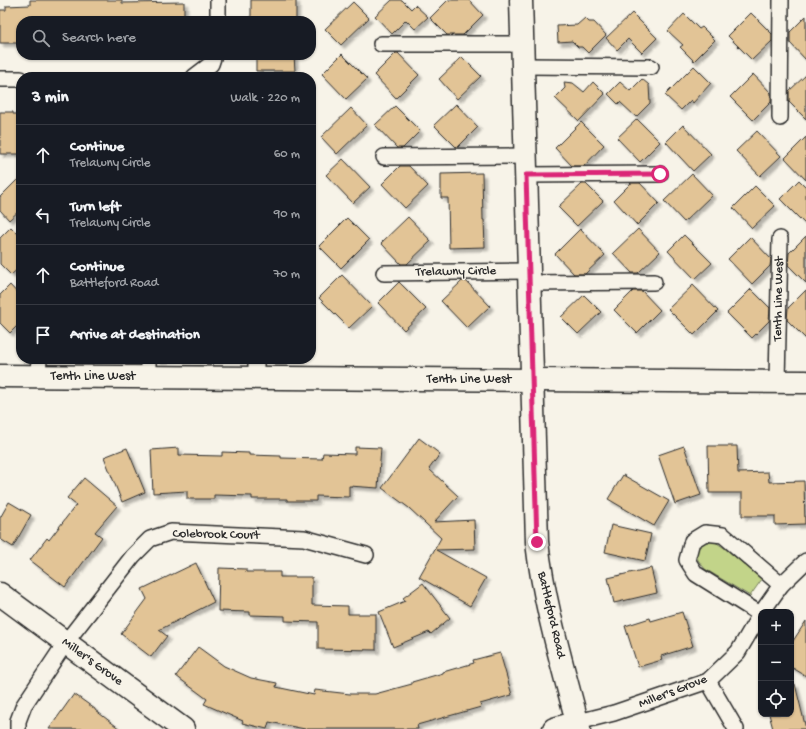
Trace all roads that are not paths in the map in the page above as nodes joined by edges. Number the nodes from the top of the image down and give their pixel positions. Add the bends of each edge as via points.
1 (218, 0) edge
2 (521, 0) edge
3 (781, 0) edge
4 (218, 16) edge
5 (381, 44) dead end
6 (522, 44) junction
7 (212, 60) edge
8 (523, 66) junction
9 (651, 67) dead end
10 (201, 72) edge
11 (0, 79) edge
12 (16, 79) edge
13 (780, 118) dead end
14 (384, 158) dead end
15 (526, 165) junction
16 (660, 174) dead end
17 (780, 239) dead end
18 (384, 272) dead end
19 (529, 277) junction
20 (654, 282) dead end
21 (39, 367) edge
22 (148, 368) edge
23 (256, 368) edge
24 (0, 376) edge
25 (532, 380) junction
26 (778, 382) junction
27 (806, 382) edge
28 (366, 555) dead end
29 (806, 561) edge
30 (781, 585) junction
31 (0, 594) edge
32 (764, 609) edge
33 (758, 611) edge
34 (758, 618) edge
35 (66, 642) junction
36 (708, 681) junction
37 (578, 726) edge
38 (18, 729) edge
39 (183, 729) edge
40 (554, 729) edge
41 (736, 729) edge

1 - 4 street
2 - 6 street
3 - 13 street
5 - 6 street
6 - 8 street
7 - 10 street
8 - 9 street
8 - 15 street
11 - 12 street
14 - 15 street
15 - 16 street
15 - 19 street
17 - 26 street, Tenth Line West
18 - 19 street, Trelawny Circle
19 - 20 street, Trelawny Circle
19 - 25 street
21 - 22 street, Tenth Line West
21 - 24 street, Tenth Line West
22 - 23 street, Tenth Line West
23 - 25 street, Tenth Line West
25 - 26 street, Tenth Line West
25 - 37 street, Battleford Road via 540,568 552,627
26 - 27 street, Tenth Line West
28 - 35 street, Colebrook Court via 304,538 171,532 150,539 133,556
29 - 30 street, Miller's Grove
30 - 32 street, Miller's Grove
30 - 33 street via 723,535 705,533 692,542 687,560 696,574
31 - 35 street, Miller's Grove
34 - 36 street, Miller's Grove via 738,652
35 - 38 street, Colebrook Court via 24,706 18,721
35 - 39 street, Miller's Grove
36 - 37 street, Miller's Grove
36 - 41 street
37 - 40 street, Miller's Grove

